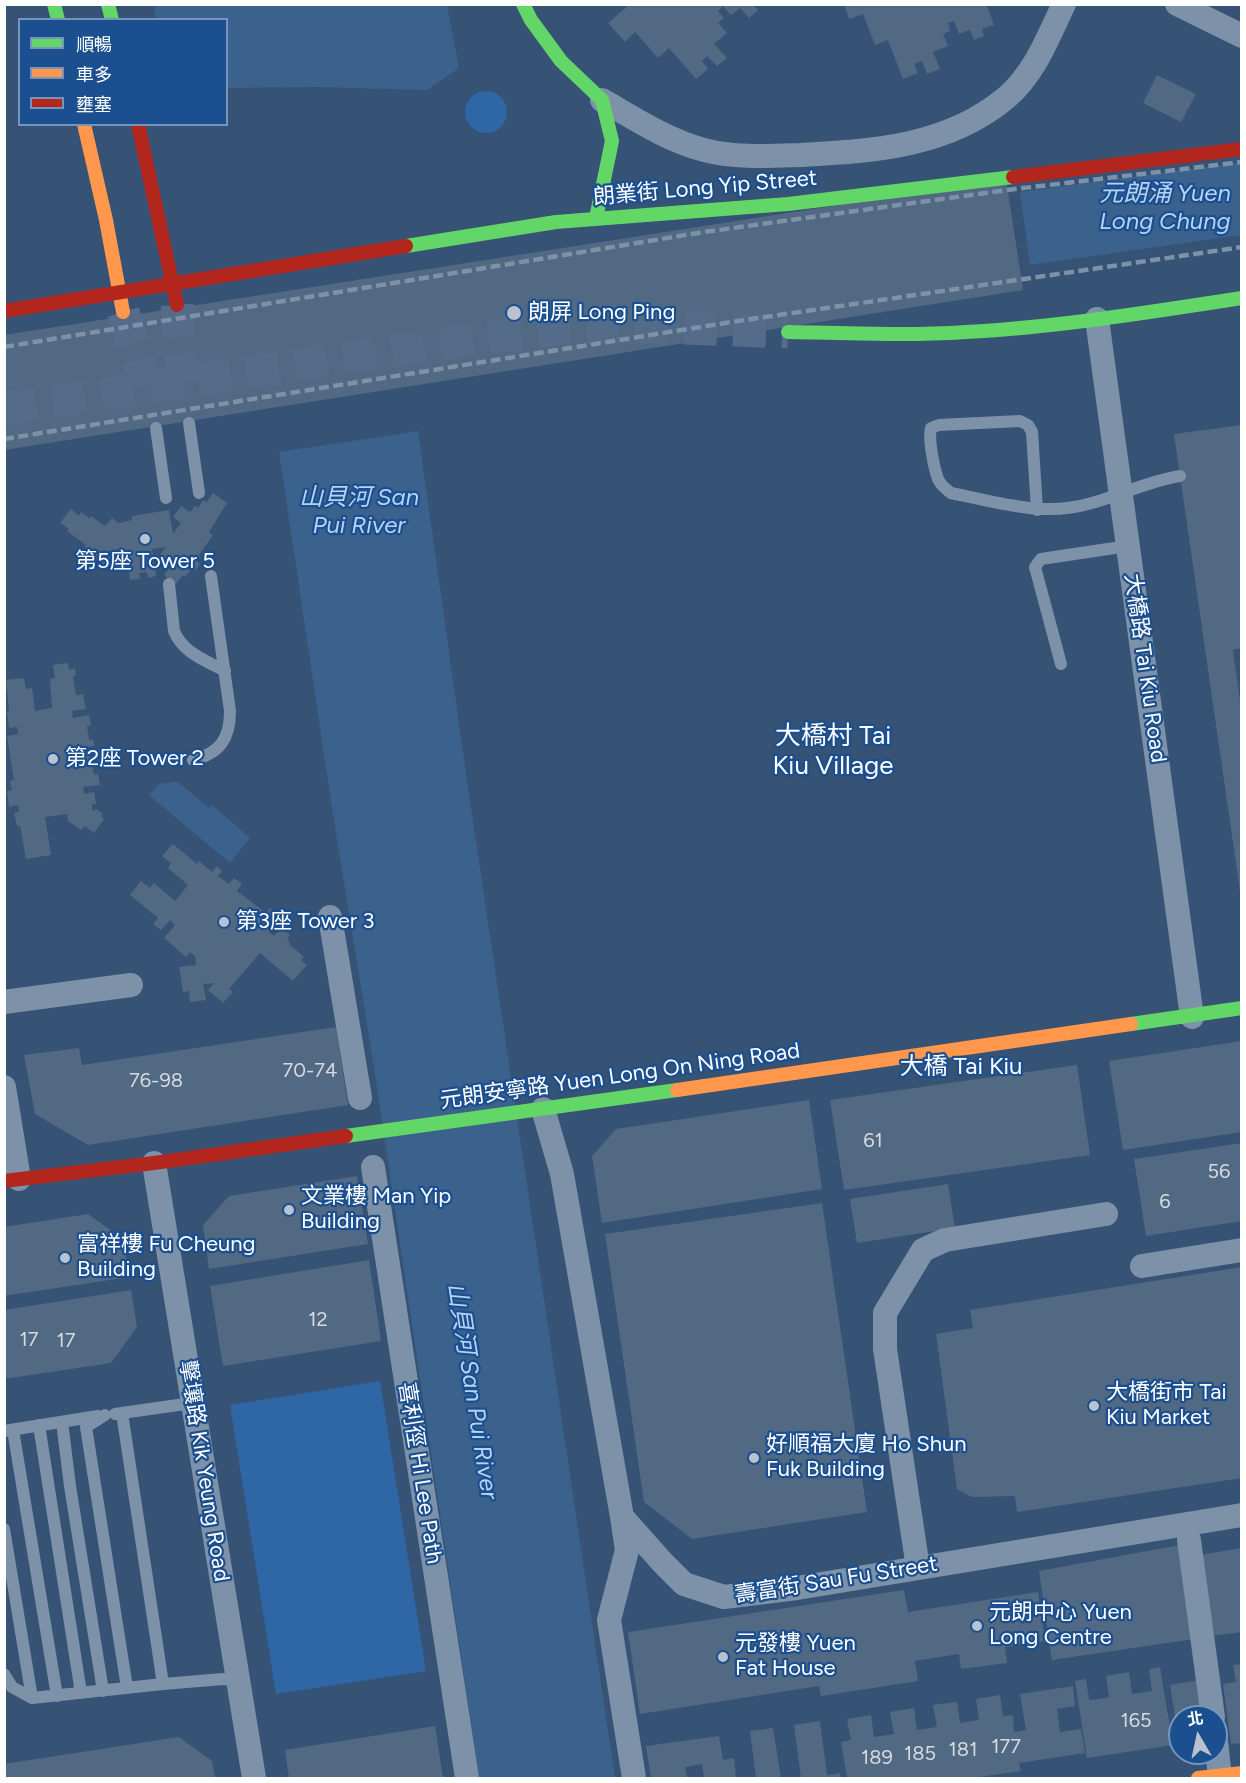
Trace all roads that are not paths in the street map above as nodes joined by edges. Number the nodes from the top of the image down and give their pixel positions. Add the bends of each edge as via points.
1 (523, 4) edge
2 (1064, 4) edge
3 (1177, 4) edge
4 (1242, 36) edge
5 (602, 100) junction
6 (84, 126) edge
7 (138, 126) edge
8 (1242, 149) edge
9 (596, 218) junction
10 (174, 282) junction
11 (119, 291) junction
12 (1242, 298) edge
13 (177, 305) tunnel mouth
14 (4, 311) edge
15 (123, 312) tunnel mouth
16 (1097, 319) junction
17 (788, 332) tunnel mouth
18 (189, 423) dead end
19 (156, 428) dead end
20 (1180, 476) dead end
21 (199, 493) dead end
22 (1120, 493) junction
23 (166, 498) dead end
24 (1037, 510) junction
25 (1128, 546) junction
26 (211, 576) dead end
27 (169, 584) dead end
28 (1061, 664) dead end
29 (225, 671) junction
30 (193, 760) dead end
31 (330, 917) dead end
32 (131, 985) dead end
33 (4, 1002) edge
34 (1242, 1008) edge
35 (1192, 1017) junction
36 (4, 1087) edge
37 (360, 1098) dead end
38 (539, 1110) junction
39 (154, 1163) junction
40 (373, 1167) dead end
41 (12, 1180) edge
42 (1106, 1214) dead end
43 (1242, 1250) edge
44 (1142, 1266) dead end
45 (192, 1403) junction
46 (122, 1413) junction
47 (105, 1415) junction
48 (62, 1422) junction
49 (39, 1425) junction
50 (9, 1431) edge
51 (1242, 1515) edge
52 (622, 1517) junction
53 (4, 1529) edge
54 (1189, 1540) dead end
55 (918, 1568) junction
56 (4, 1674) edge
57 (239, 1681) junction
58 (163, 1684) junction
59 (127, 1688) junction
60 (103, 1691) junction
61 (81, 1693) junction
62 (57, 1696) junction
63 (32, 1698) junction
64 (1211, 1705) edge
65 (254, 1779) edge
66 (467, 1779) edge
67 (634, 1779) edge

1 - 5 main road via 561,61
2 - 5 street via 1035,63 1006,98 947,133 888,149 777,156 707,151 683,144
3 - 4 street
5 - 9 main road via 612,141
6 - 11 main road
7 - 10 main road
8 - 9 main road, 朗業街 Long Yip Street via 788,204
9 - 10 main road, 朗業街 Long Yip Street
10 - 11 main road, 朗業街 Long Yip Street
10 - 13 main road
11 - 14 main road, 朗業街 Long Yip Street
11 - 15 main road
12 - 16 main road
16 - 17 main road via 988,331
16 - 22 street, 大橋路 Tai Kiu Road
18 - 21 lane
19 - 23 lane
20 - 22 lane
22 - 24 lane via 1086,505
22 - 25 street, 大橋路 Tai Kiu Road
24 - 24 lane via 1032,432 1028,425 1020,421 931,428 938,479 944,488 951,493
25 - 28 lane via 1041,559 1037,563
25 - 35 street, 大橋路 Tai Kiu Road
26 - 29 lane
27 - 29 lane via 177,638 187,650
29 - 30 lane via 230,711 226,738 206,756
31 - 37 street
32 - 33 street
34 - 35 main road, 元朗安寧路 Yuen Long On Ning Road
35 - 38 main road, 元朗安寧路 Yuen Long On Ning Road
36 - 41 street
38 - 39 main road, 元朗安寧路 Yuen Long On Ning Road
38 - 52 street via 562,1174
39 - 41 main road, 元朗安寧路 Yuen Long On Ning Road
39 - 45 street, 擊壤路 Kik Yeung Road
40 - 66 street, 喜利徑 Hi Lee Path
42 - 55 street via 933,1244 923,1250 885,1313 885,1349
43 - 44 street
45 - 46 lane
45 - 57 street, 擊壤路 Kik Yeung Road
46 - 47 lane
46 - 58 lane
47 - 48 lane
47 - 59 lane via 86,1427
48 - 49 lane
48 - 60 lane
49 - 50 lane
49 - 61 lane
50 - 62 lane
51 - 55 street, 壽富街 Sau Fu Street
52 - 55 street, 壽富街 Sau Fu Street via 684,1584 724,1597
52 - 67 street via 627,1550 609,1620
53 - 63 lane
54 - 64 street
56 - 63 lane via 12,1687
57 - 58 lane
57 - 65 street, 擊壤路 Kik Yeung Road
58 - 59 lane
59 - 60 lane
60 - 61 lane
61 - 62 lane
62 - 63 lane

